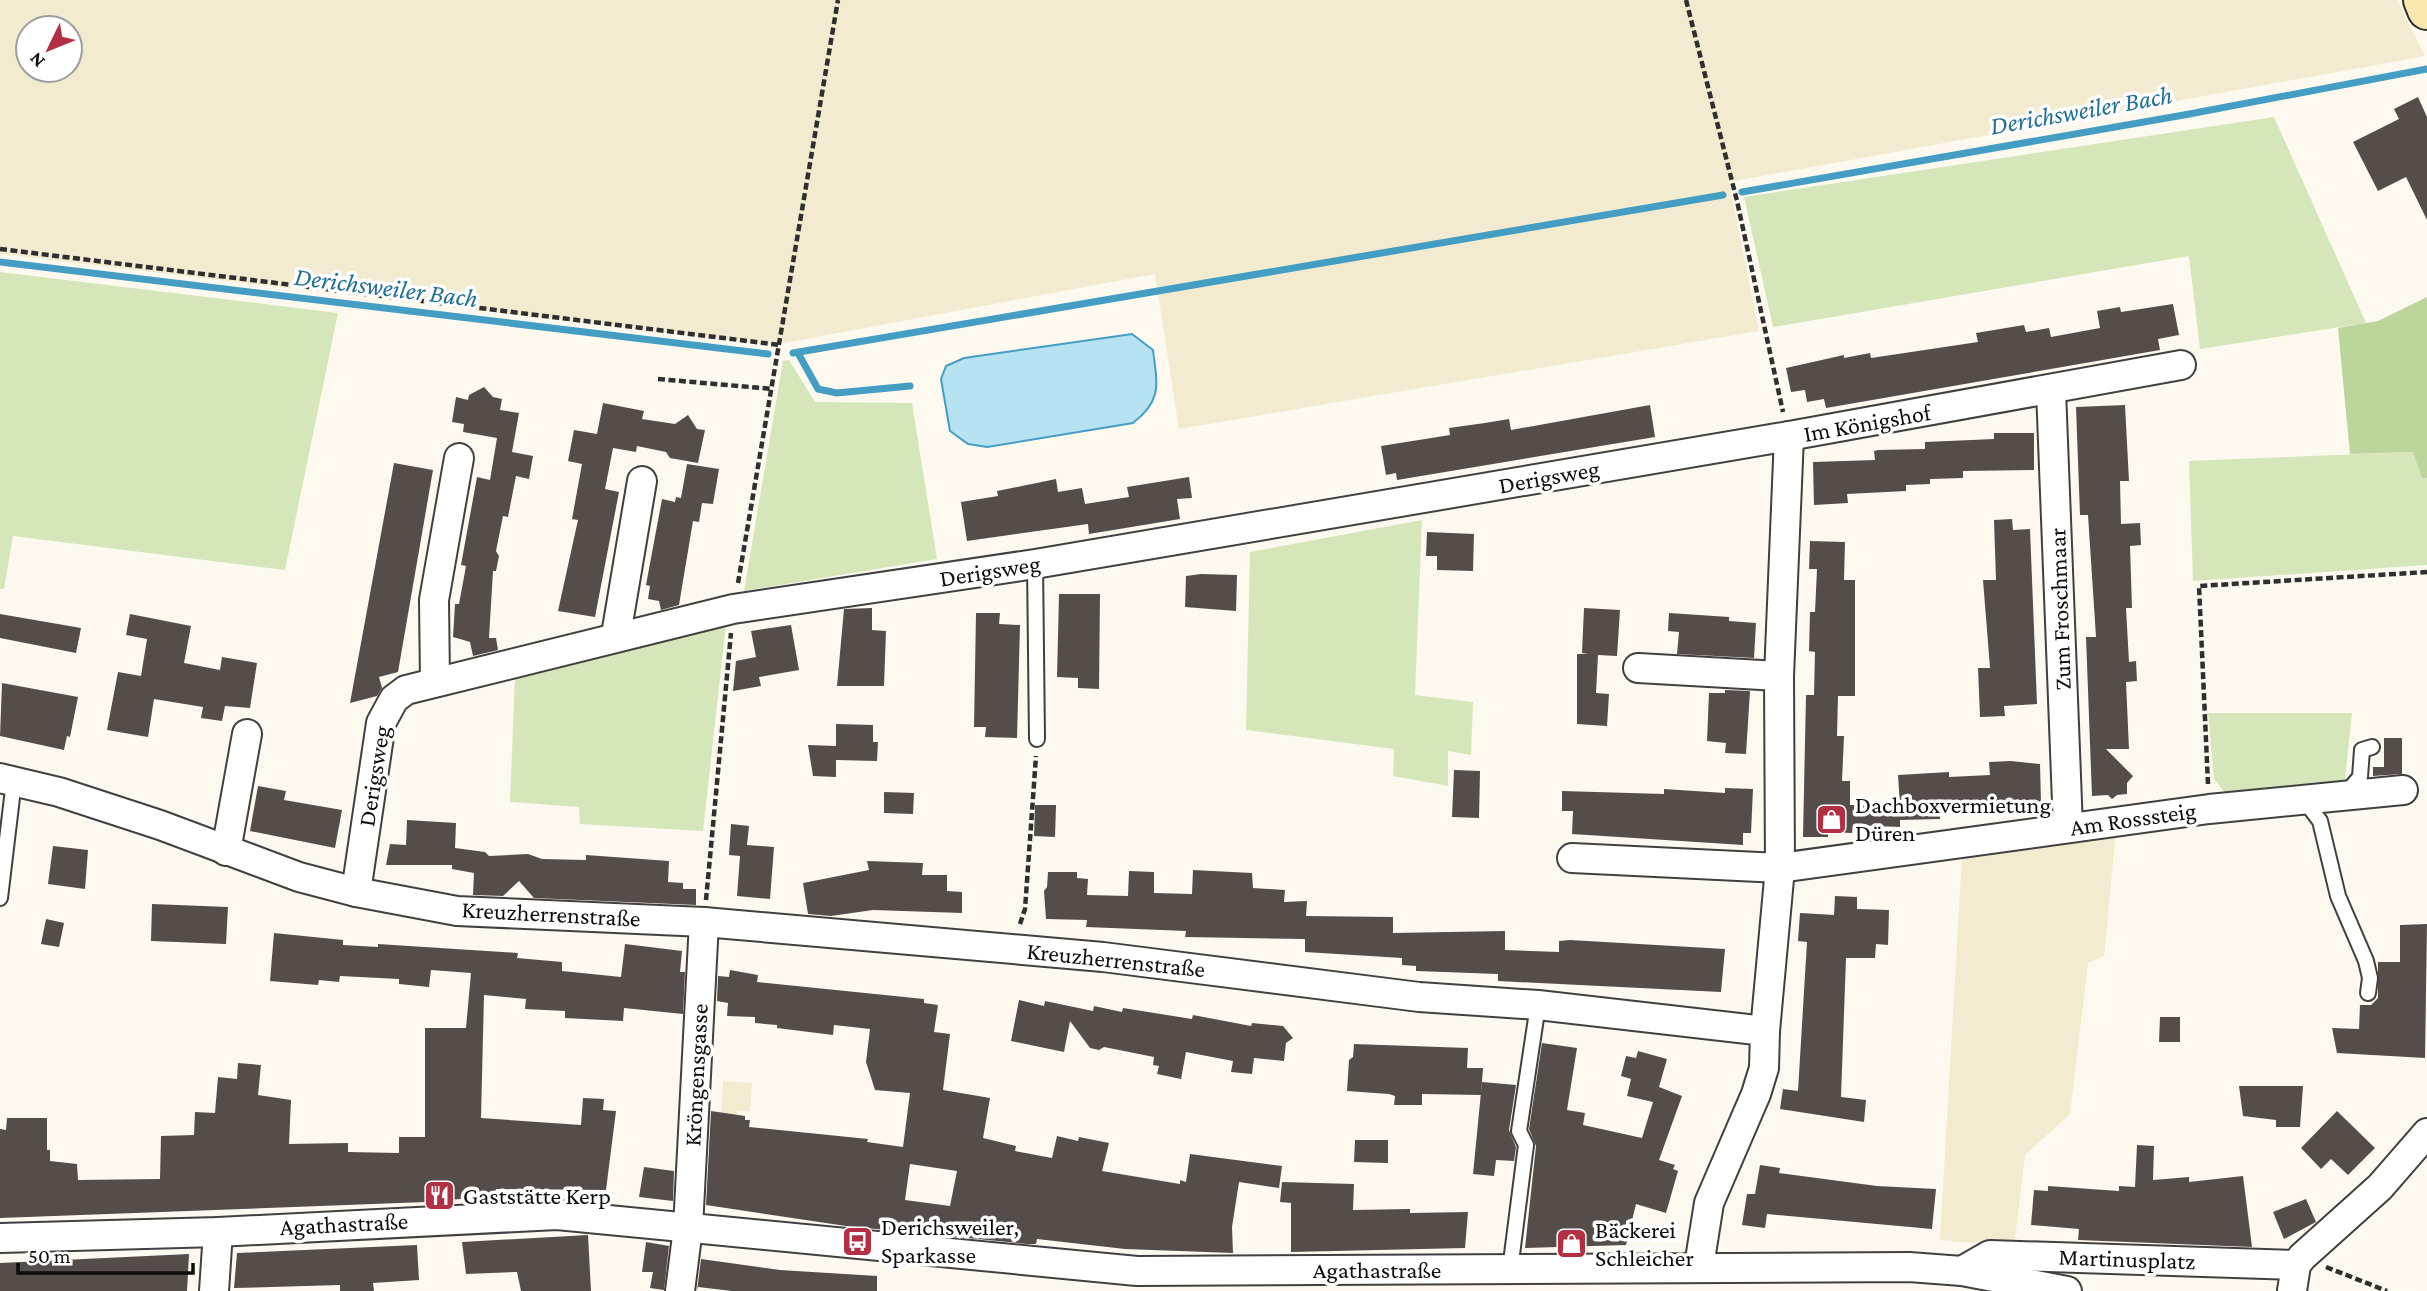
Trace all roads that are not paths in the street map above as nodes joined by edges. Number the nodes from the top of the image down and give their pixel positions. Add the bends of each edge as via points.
1 (2423, 0) edge
2 (2427, 10) edge
3 (2181, 365) dead end
4 (2051, 390) junction
5 (1789, 436) junction
6 (459, 458) dead end
7 (642, 481) dead end
8 (1035, 564) junction
9 (616, 635) junction
10 (1638, 668) dead end
11 (1779, 676) junction
12 (435, 682) junction
13 (247, 734) dead end
14 (1037, 739) road end
15 (2372, 747) dead end
16 (7, 780) edge
17 (2403, 790) dead end
18 (2339, 796) junction
19 (2302, 799) junction
20 (2068, 828) junction
21 (226, 851) junction
22 (1572, 858) dead end
23 (1780, 867) junction
24 (356, 892) junction
25 (0, 898) edge
26 (704, 922) junction
27 (2368, 993) dead end
28 (1538, 1006) junction
29 (1765, 1031) junction
30 (2427, 1133) edge
31 (688, 1228) junction
32 (218, 1231) junction
33 (0, 1238) edge
34 (1699, 1266) junction
35 (1510, 1270) junction
36 (1962, 1271) junction
37 (2297, 1271) edge
38 (1583, 1280) edge
39 (214, 1291) edge
40 (680, 1291) edge
41 (2067, 1291) edge

1 - 2 street
3 - 4 street, Im Königshof
4 - 5 street, Im Königshof
4 - 20 street, Zum Froschmaar
5 - 8 street, Derigsweg
5 - 11 street, Im Königshof
6 - 12 street via 434,600
7 - 9 street
8 - 9 street, Derigsweg via 733,609
8 - 14 lane
9 - 12 street, Derigsweg
10 - 11 street
11 - 23 street, Im Königshof
12 - 24 street, Derigsweg via 400,695 381,723
13 - 21 street
15 - 18 lane via 2362,750 2357,783
16 - 21 street, Kreuzherrenstraße via 59,792
16 - 25 lane
17 - 18 street, Am Rosssteig
18 - 19 street, Am Rosssteig
19 - 20 street, Am Rosssteig
19 - 27 lane via 2320,821 2339,896 2366,961
20 - 23 street, Am Rosssteig
21 - 24 street, Kreuzherrenstraße
22 - 23 street
23 - 29 street, Im Königshof
24 - 26 street, Kreuzherrenstraße via 457,911
26 - 28 street, Kreuzherrenstraße via 1103,957 1419,997
26 - 31 street, Kröngensgasse
28 - 29 street, Kreuzherrenstraße
28 - 35 lane via 1520,1131 1526,1145
29 - 34 street via 1764,1068 1709,1203
30 - 37 street
31 - 32 street, Agathastraße via 557,1215
31 - 35 street, Agathastraße via 1137,1271
31 - 40 street
32 - 33 street, Agathastraße
32 - 39 street
34 - 36 street, Agathastraße
34 - 38 street, Agathastraße
35 - 38 street, Agathastraße
36 - 37 street, Martinusplatz via 1990,1255
36 - 41 street, Agathastraße

